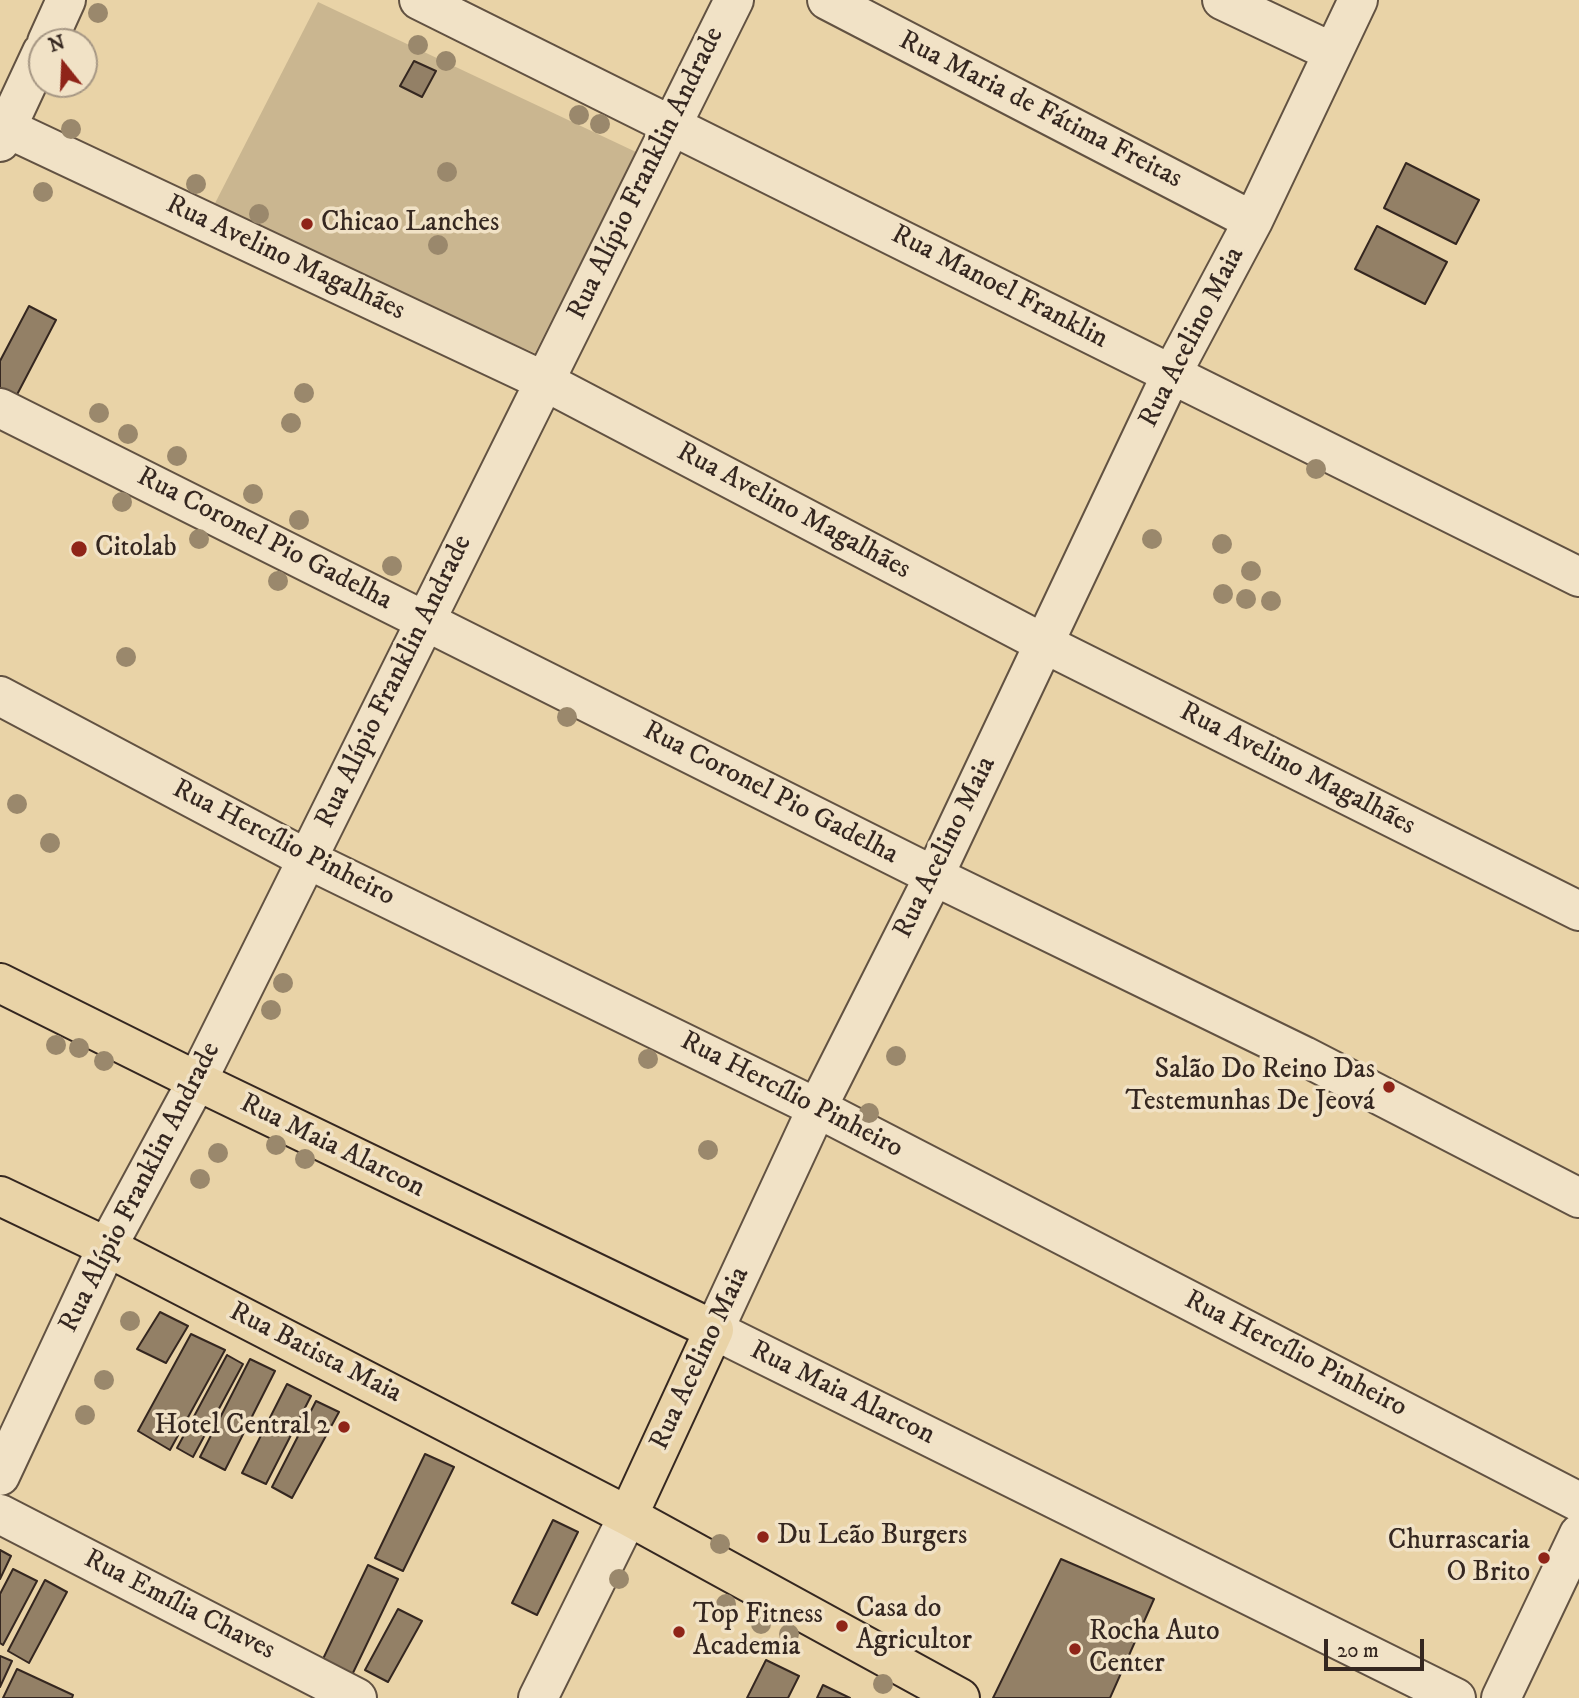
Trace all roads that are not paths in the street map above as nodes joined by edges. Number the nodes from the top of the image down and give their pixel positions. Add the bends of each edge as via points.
1 (66, 0) edge
2 (419, 0) edge
3 (734, 0) edge
4 (827, 0) edge
5 (1222, 0) edge
6 (1358, 0) edge
7 (53, 28) edge
8 (1332, 52) junction
9 (28, 80) edge
10 (672, 124) junction
11 (2, 132) edge
12 (1253, 221) junction
13 (1171, 375) junction
14 (544, 381) junction
15 (0, 408) edge
16 (1579, 578) edge
17 (426, 621) junction
18 (1043, 643) junction
19 (0, 696) edge
20 (307, 859) junction
21 (934, 876) junction
22 (1579, 911) edge
23 (0, 983) edge
24 (197, 1082) junction
25 (817, 1108) junction
26 (0, 1196) edge
27 (1579, 1198) edge
28 (107, 1247) junction
29 (714, 1330) junction
30 (0, 1476) edge
31 (1579, 1502) edge
32 (0, 1514) edge
33 (628, 1516) junction
34 (1579, 1534) edge
35 (357, 1698) edge
36 (538, 1698) edge
37 (960, 1698) edge
38 (1456, 1698) edge
39 (1500, 1698) edge

1 - 7 street
2 - 10 street, Rua Manoel Franklin
3 - 10 street, Rua Alípio Franklin Andrade
4 - 12 street, Rua Maria de Fátima Freitas
5 - 8 street
6 - 8 street, Rua Acelino Maia
8 - 12 street, Rua Acelino Maia
9 - 11 street
10 - 13 street, Rua Manoel Franklin
10 - 14 street, Rua Alípio Franklin Andrade
11 - 14 street, Rua Avelino Magalhães
12 - 13 street, Rua Acelino Maia
13 - 16 street, Rua Manoel Franklin
13 - 18 street, Rua Acelino Maia
14 - 17 street, Rua Alípio Franklin Andrade
14 - 18 street, Rua Avelino Magalhães
15 - 17 street, Rua Coronel Pio Gadelha
17 - 20 street, Rua Alípio Franklin Andrade
17 - 21 street, Rua Coronel Pio Gadelha
18 - 21 street, Rua Acelino Maia
18 - 22 street, Rua Avelino Magalhães
19 - 20 street, Rua Hercílio Pinheiro
20 - 24 street, Rua Alípio Franklin Andrade
20 - 25 street, Rua Hercílio Pinheiro
21 - 25 street, Rua Acelino Maia
21 - 27 street, Rua Coronel Pio Gadelha via 1304,1056
23 - 24 main road, Rua Maia Alarcon
24 - 28 street, Rua Alípio Franklin Andrade
24 - 29 main road, Rua Maia Alarcon
25 - 29 street, Rua Acelino Maia
25 - 31 street, Rua Hercílio Pinheiro
26 - 28 main road, Rua Batista Maia
28 - 30 street, Rua Alípio Franklin Andrade
28 - 33 main road, Rua Batista Maia
29 - 33 main road, Rua Acelino Maia
29 - 38 street, Rua Maia Alarcon
32 - 35 street, Rua Emília Chaves
33 - 36 street, Rua Acelino Maia
33 - 37 main road, Rua Batista Maia
34 - 39 street

